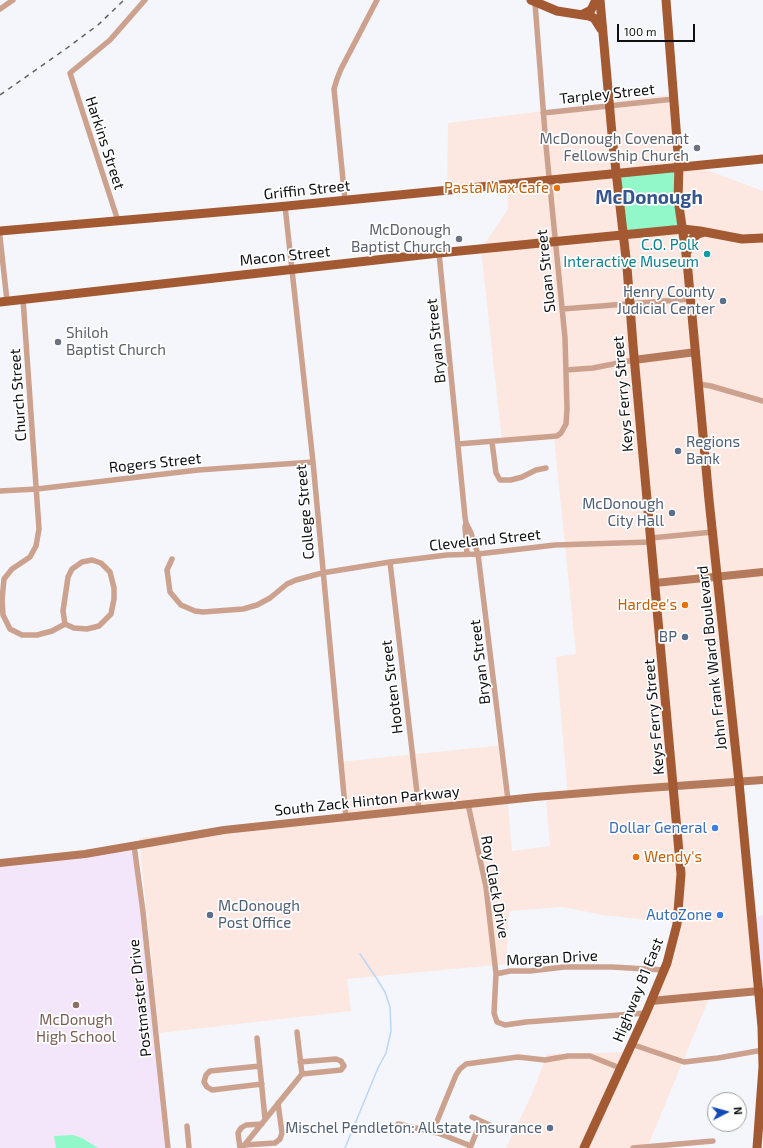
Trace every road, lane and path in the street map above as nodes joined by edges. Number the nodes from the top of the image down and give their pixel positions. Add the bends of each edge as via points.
1 (13, 0) edge
2 (145, 0) edge
3 (377, 0) edge
4 (596, 0) edge
5 (600, 0) edge
6 (666, 0) edge
7 (533, 1) edge
8 (0, 9) edge
9 (583, 14) junction
10 (603, 32) junction
11 (674, 99) junction
12 (609, 107) junction
13 (543, 113) junction
14 (763, 159) edge
15 (679, 166) junction
16 (616, 173) junction
17 (549, 180) junction
18 (345, 200) junction
19 (285, 206) junction
20 (118, 221) junction
21 (683, 229) junction
22 (0, 231) edge
23 (705, 232) junction
24 (624, 235) junction
25 (0, 237) edge
26 (763, 238) edge
27 (555, 241) junction
28 (439, 253) junction
29 (687, 255) junction
30 (292, 269) junction
31 (23, 299) junction
32 (691, 299) junction
33 (3, 301) edge
34 (629, 304) junction
35 (562, 309) junction
36 (696, 352) junction
37 (634, 360) junction
38 (566, 370) junction
39 (699, 384) junction
40 (763, 401) edge
41 (492, 442) junction
42 (458, 444) junction
43 (312, 462) junction
44 (546, 468) dead end
45 (37, 488) junction
46 (0, 491) edge
47 (466, 523) junction
48 (713, 532) junction
49 (651, 540) junction
50 (467, 554) junction
51 (478, 554) junction
52 (172, 558) dead end
53 (390, 562) junction
54 (763, 572) edge
55 (322, 573) junction
56 (717, 577) junction
57 (655, 583) junction
58 (66, 624) junction
59 (763, 780) edge
60 (739, 782) junction
61 (674, 786) junction
62 (508, 800) junction
63 (468, 804) junction
64 (419, 810) junction
65 (346, 817) junction
66 (134, 845) junction
67 (0, 863) edge
68 (664, 970) junction
69 (496, 974) junction
70 (761, 991) edge
71 (650, 1000) junction
72 (762, 1007) edge
73 (646, 1013) junction
74 (297, 1032) dead end
75 (257, 1038) dead end
76 (631, 1044) junction
77 (763, 1050) edge
78 (300, 1062) junction
79 (260, 1066) junction
80 (620, 1068) junction
81 (302, 1074) junction
82 (262, 1084) junction
83 (278, 1103) junction
84 (472, 1117) dead end
85 (263, 1121) junction
86 (481, 1121) junction
87 (398, 1124) dead end
88 (186, 1126) dead end
89 (433, 1131) junction
90 (505, 1132) dead end
91 (713, 1141) dead end
92 (242, 1147) edge
93 (470, 1147) edge
94 (168, 1148) edge
95 (189, 1148) edge
96 (584, 1148) edge
97 (633, 1148) edge
98 (757, 1148) edge

1 - 8 street
2 - 20 street, Harkins Street via 110,40 70,72
3 - 18 street via 341,69 334,89
4 - 9 main road via 591,10
5 - 10 main road, Keys Ferry Street
6 - 11 main road, John Frank Ward Boulevard
7 - 9 main road via 557,10
7 - 13 street, Sloan Street
9 - 10 main road via 594,18
10 - 12 main road, Keys Ferry Street
11 - 12 street, Tarpley Street
11 - 15 main road, John Frank Ward Boulevard
12 - 13 street, Tarpley Street
12 - 16 main road, Keys Ferry Street
13 - 17 street, Sloan Street
14 - 15 main road, Griffin Street
15 - 16 main road, Griffin Street
15 - 21 main road, John Frank Ward Boulevard via 678,198
16 - 17 main road, Griffin Street
16 - 24 main road, Keys Ferry Street
17 - 18 main road, Griffin Street
17 - 27 street, Sloan Street
18 - 19 main road, Griffin Street
19 - 20 main road, Griffin Street
19 - 30 street, College Street
20 - 22 main road, Griffin Street
21 - 23 main road, Macon Street
21 - 24 main road, Macon Street
21 - 29 main road, John Frank Ward Boulevard
23 - 26 main road, Macon Street via 742,239
23 - 29 main road via 692,239
24 - 27 main road, Macon Street
24 - 34 main road, Keys Ferry Street
25 - 33 street
27 - 28 main road, Macon Street
27 - 35 street, Sloan Street
28 - 30 main road, Macon Street
28 - 42 street, Bryan Street
29 - 32 main road, John Frank Ward Boulevard
30 - 31 main road, Macon Street
30 - 43 street, College Street
31 - 33 main road, Macon Street
31 - 45 street, Church Street
32 - 34 street
32 - 36 main road, John Frank Ward Boulevard
34 - 35 street
34 - 37 main road, Keys Ferry Street
35 - 38 street, Sloan Street
36 - 37 main road
36 - 39 main road, John Frank Ward Boulevard
37 - 38 street
37 - 49 main road, Keys Ferry Street
38 - 41 street, Sloan Street via 566,424 561,433 551,437
39 - 40 street
39 - 48 main road, John Frank Ward Boulevard
41 - 42 street, Sloan Street
41 - 44 street via 496,473 500,480 511,480
42 - 47 street, Bryan Street
43 - 45 street, Rogers Street via 198,470
43 - 55 street, College Street
45 - 46 street, Rogers Street
45 - 58 street, Church Street via 39,529 36,546 30,557 12,569 4,579 3,615 10,629 22,635 37,636
47 - 50 street, Bryan Street
47 - 51 street, Bryan Street
48 - 49 street, Cleveland Street
48 - 56 main road, John Frank Ward Boulevard
49 - 51 street, Cleveland Street via 555,545
49 - 57 main road, Keys Ferry Street
50 - 51 street, Cleveland Street
50 - 53 street, Cleveland Street
51 - 62 street, Bryan Street
52 - 55 street, Cleveland Street via 167,570 170,592 181,605 203,612 257,605 287,584
53 - 55 street, Cleveland Street
53 - 64 street, Hooten Street
54 - 56 main road
55 - 65 street, College Street
56 - 57 main road
56 - 60 main road, John Frank Ward Boulevard
57 - 61 main road, Keys Ferry Street
58 - 58 street via 87,630 99,626 111,614 114,588 110,572 101,563 92,560 82,562 72,569 66,587 63,611
59 - 60 main road, South Zack Hinton Parkway
60 - 61 main road, South Zack Hinton Parkway
60 - 70 main road, John Frank Ward Boulevard
61 - 62 main road, South Zack Hinton Parkway
61 - 68 main road, Highway 81 East via 681,885 677,924
62 - 63 main road, South Zack Hinton Parkway
63 - 64 main road, South Zack Hinton Parkway
63 - 69 street, Roy Clack Drive via 486,887
64 - 65 main road, South Zack Hinton Parkway
65 - 66 main road, South Zack Hinton Parkway via 224,830
66 - 67 main road, South Zack Hinton Parkway via 84,854
66 - 94 street, Postmaster Drive
68 - 69 street, Morgan Drive via 564,968 510,970
68 - 71 main road, Highway 81 East
69 - 73 street, Morgan Drive via 494,1013 497,1022 505,1025
70 - 71 main road
70 - 72 main road, John Frank Ward Boulevard
71 - 73 main road, Highway 81 East
72 - 77 main road, John Frank Ward Boulevard
73 - 76 main road, Highway 81 East
74 - 78 street
75 - 79 street
76 - 77 street via 684,1062
76 - 80 main road, Highway 81 East
77 - 98 main road, John Frank Ward Boulevard
78 - 81 street
78 - 81 street via 336,1059 342,1061 344,1066 341,1070
79 - 82 street
79 - 82 street via 211,1071 206,1074 204,1081 207,1087 213,1090
80 - 89 street via 586,1056 545,1060 518,1057 466,1064 456,1075
80 - 96 main road, Highway 81 East
81 - 83 street
82 - 85 street
83 - 85 street
83 - 92 street via 282,1133 280,1139 274,1143
84 - 86 street
85 - 92 street
85 - 92 street via 241,1128 238,1133
86 - 90 street
86 - 93 street
87 - 89 street
88 - 95 street
89 - 93 street
91 - 97 street

